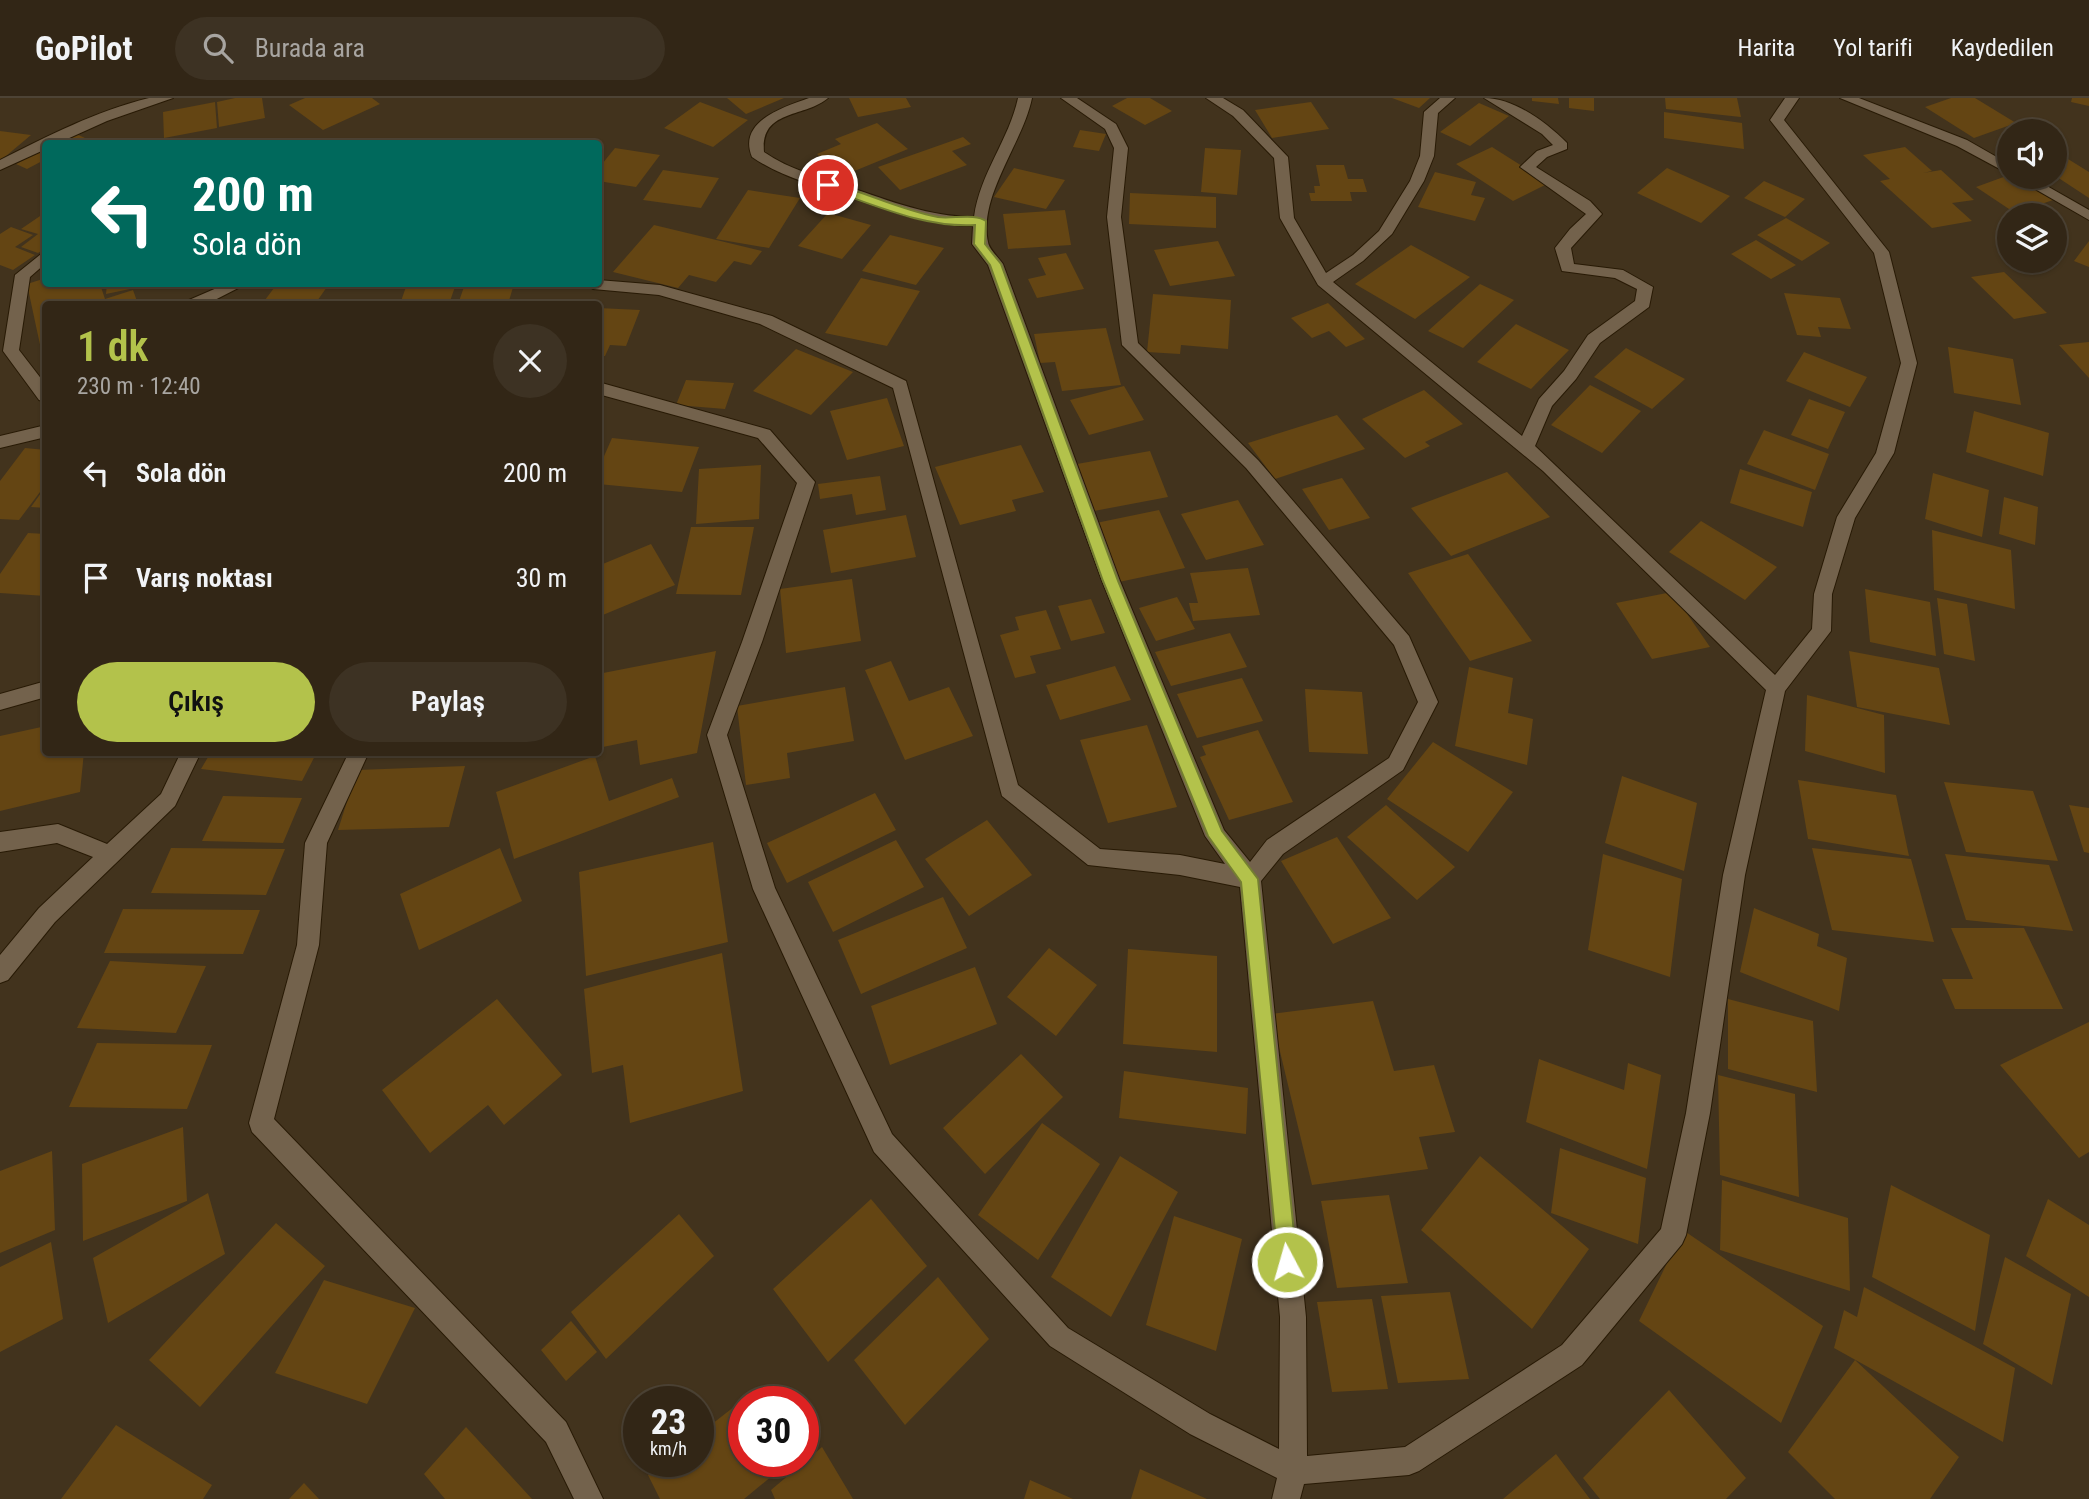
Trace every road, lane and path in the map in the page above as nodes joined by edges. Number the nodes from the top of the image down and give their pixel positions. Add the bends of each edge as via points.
1 (166, 98) edge
2 (821, 98) edge
3 (1025, 98) edge
4 (1068, 98) edge
5 (1213, 98) edge
6 (1448, 98) edge
7 (1491, 98) edge
8 (1792, 98) edge
9 (1847, 98) edge
10 (51, 140) edge
11 (42, 145) edge
12 (1997, 163) edge
13 (0, 166) edge
14 (2042, 189) edge
15 (2089, 216) edge
16 (980, 221) junction
17 (42, 258) edge
18 (1323, 282) junction
19 (602, 285) edge
20 (232, 287) edge
21 (202, 301) edge
22 (602, 389) edge
23 (42, 392) edge
24 (42, 432) edge
25 (0, 442) edge
26 (1525, 448) junction
27 (1776, 688) junction
28 (42, 690) edge
29 (0, 702) edge
30 (189, 756) edge
31 (357, 756) edge
32 (0, 842) edge
33 (111, 855) junction
34 (1250, 879) junction
35 (0, 972) edge
36 (1293, 1471) junction
37 (589, 1499) edge
38 (1286, 1499) edge

1 - 10 street via 136,104
2 - 16 street via 761,124 756,134 757,154 792,174 924,217 951,223
3 - 16 street via 1021,120 990,181
4 - 34 street via 1111,127 1121,148 1114,217 1130,345 1252,464 1402,641 1428,702 1396,764 1275,847
5 - 18 street via 1238,113 1282,158 1287,218
6 - 18 street via 1431,112 1427,156 1385,234
7 - 26 street via 1547,131 1562,146 1527,167 1595,215 1563,248 1567,268 1618,273 1645,287 1643,303 1594,339 1545,403
8 - 27 street via 1777,120 1881,252 1909,363 1885,453 1846,517 1823,594 1821,631
9 - 12 street via 1962,143
11 - 13 street
14 - 15 street
16 - 34 street via 979,244 995,264 1111,581 1216,836
17 - 23 street via 23,275 11,351
18 - 26 street
19 - 34 street via 660,290 765,320 900,386 1009,790 1096,858 1180,865
20 - 21 street
22 - 36 street via 764,434 806,482 717,735 764,889 883,1143 1059,1337 1200,1424
24 - 25 street
26 - 27 street
27 - 36 street via 1734,875 1698,1113 1673,1235 1572,1355 1409,1461
28 - 29 street
30 - 33 street via 168,800
31 - 37 street via 316,842 308,945 261,1123 556,1432
32 - 33 street via 58,834
33 - 35 street via 47,915
34 - 36 street via 1293,1317
36 - 38 street

